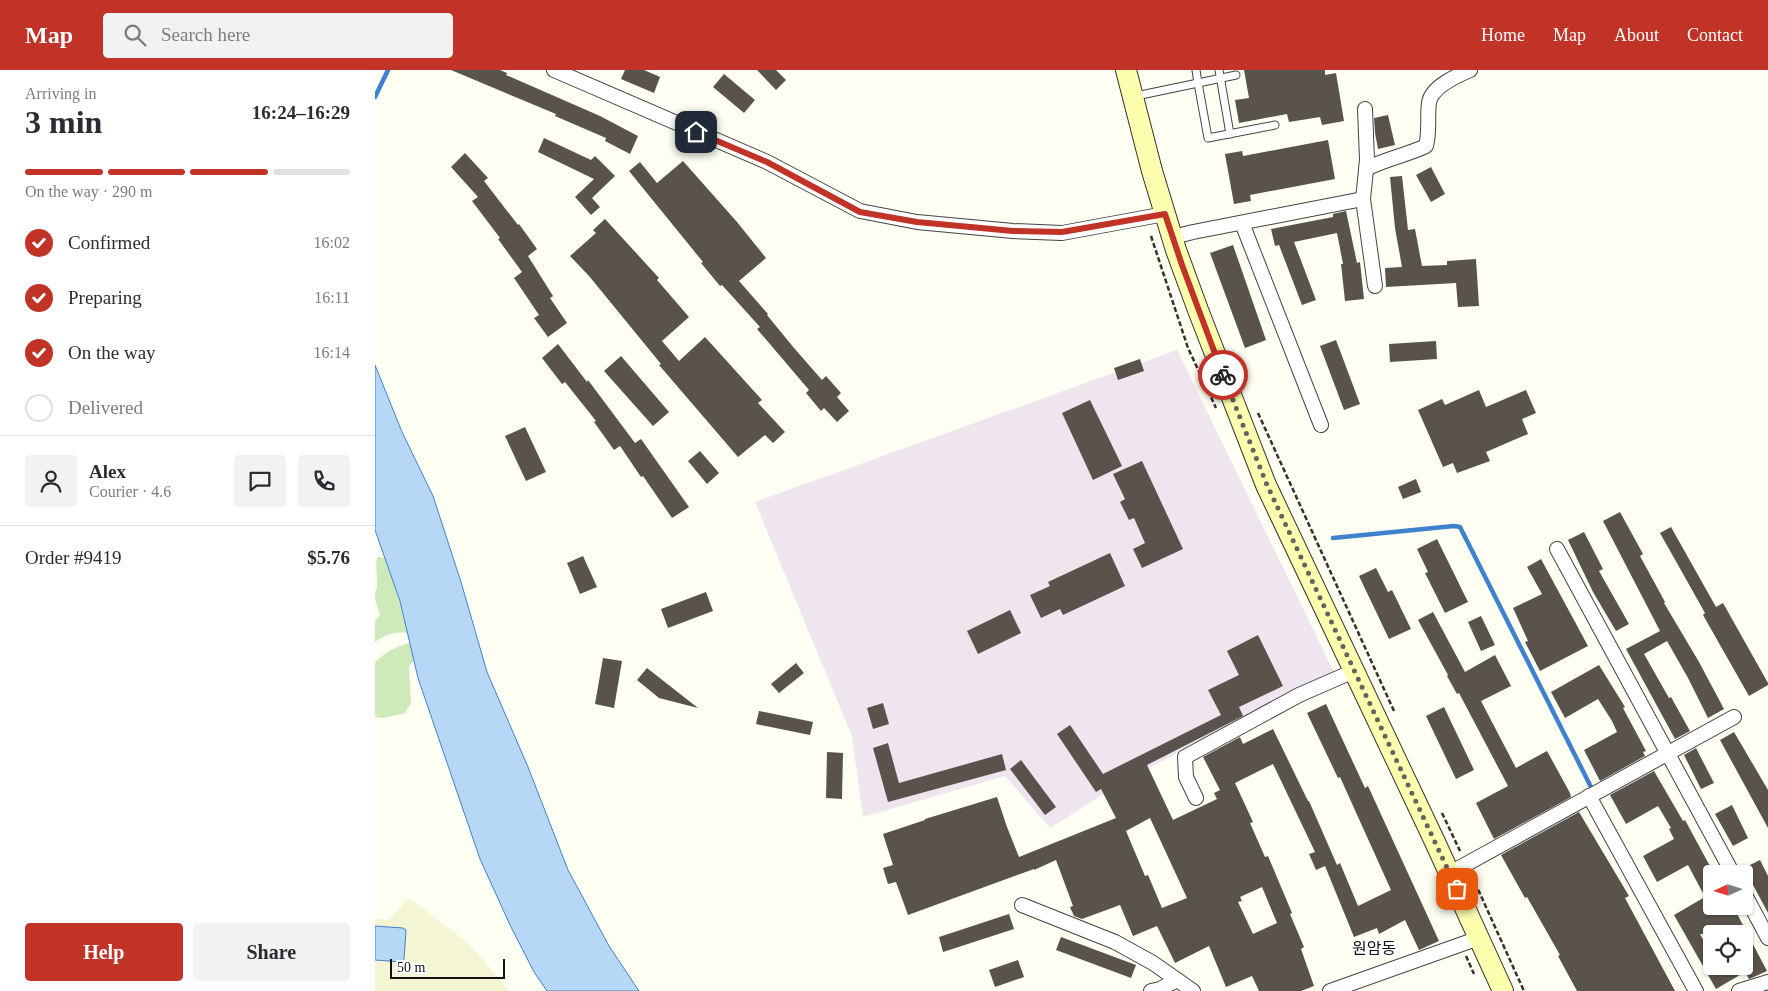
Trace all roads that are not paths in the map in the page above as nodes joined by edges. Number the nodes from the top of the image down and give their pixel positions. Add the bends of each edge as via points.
1 (554, 70) edge
2 (1126, 70) edge
3 (1196, 70) edge
4 (1219, 70) edge
5 (1470, 70) edge
6 (1236, 75) dead end
7 (1220, 79) junction
8 (1198, 83) junction
9 (1133, 97) junction
10 (1365, 109) dead end
11 (1275, 125) dead end
12 (1230, 134) junction
13 (1366, 169) junction
14 (1363, 199) junction
15 (1165, 214) junction
16 (1242, 222) junction
17 (1173, 237) junction
18 (1375, 286) dead end
19 (1321, 425) dead end
20 (1557, 549) dead end
21 (1354, 671) junction
22 (1734, 717) dead end
23 (1667, 753) junction
24 (1589, 796) junction
25 (1196, 798) dead end
26 (1728, 865) edge
27 (1458, 868) junction
28 (1022, 905) dead end
29 (1753, 910) edge
30 (1479, 938) junction
31 (1768, 938) edge
32 (1177, 980) junction
33 (1768, 982) edge
34 (1151, 991) edge
35 (1193, 991) edge
36 (1330, 991) edge
37 (1503, 991) edge
38 (1695, 991) edge
39 (1739, 991) edge

1 - 15 street via 767,162 860,212 917,222 1062,232
2 - 9 main road
3 - 8 lane
4 - 7 lane
5 - 13 street via 1432,93 1426,146
6 - 7 lane
7 - 8 lane
7 - 12 lane
8 - 9 lane
8 - 12 lane via 1208,138
9 - 15 main road
10 - 13 street
11 - 12 lane
13 - 14 street
14 - 16 street
14 - 18 street
15 - 17 main road
16 - 17 street
16 - 19 street
17 - 21 main road via 1201,320 1267,485
20 - 23 street
21 - 25 street via 1299,696 1185,757 1186,777
21 - 27 main road
22 - 23 street
23 - 24 street
23 - 26 street
24 - 27 street
24 - 38 street
27 - 30 main road
28 - 32 street via 1115,942
29 - 31 street
30 - 36 street
30 - 37 main road
32 - 34 street
32 - 35 street
33 - 39 street

